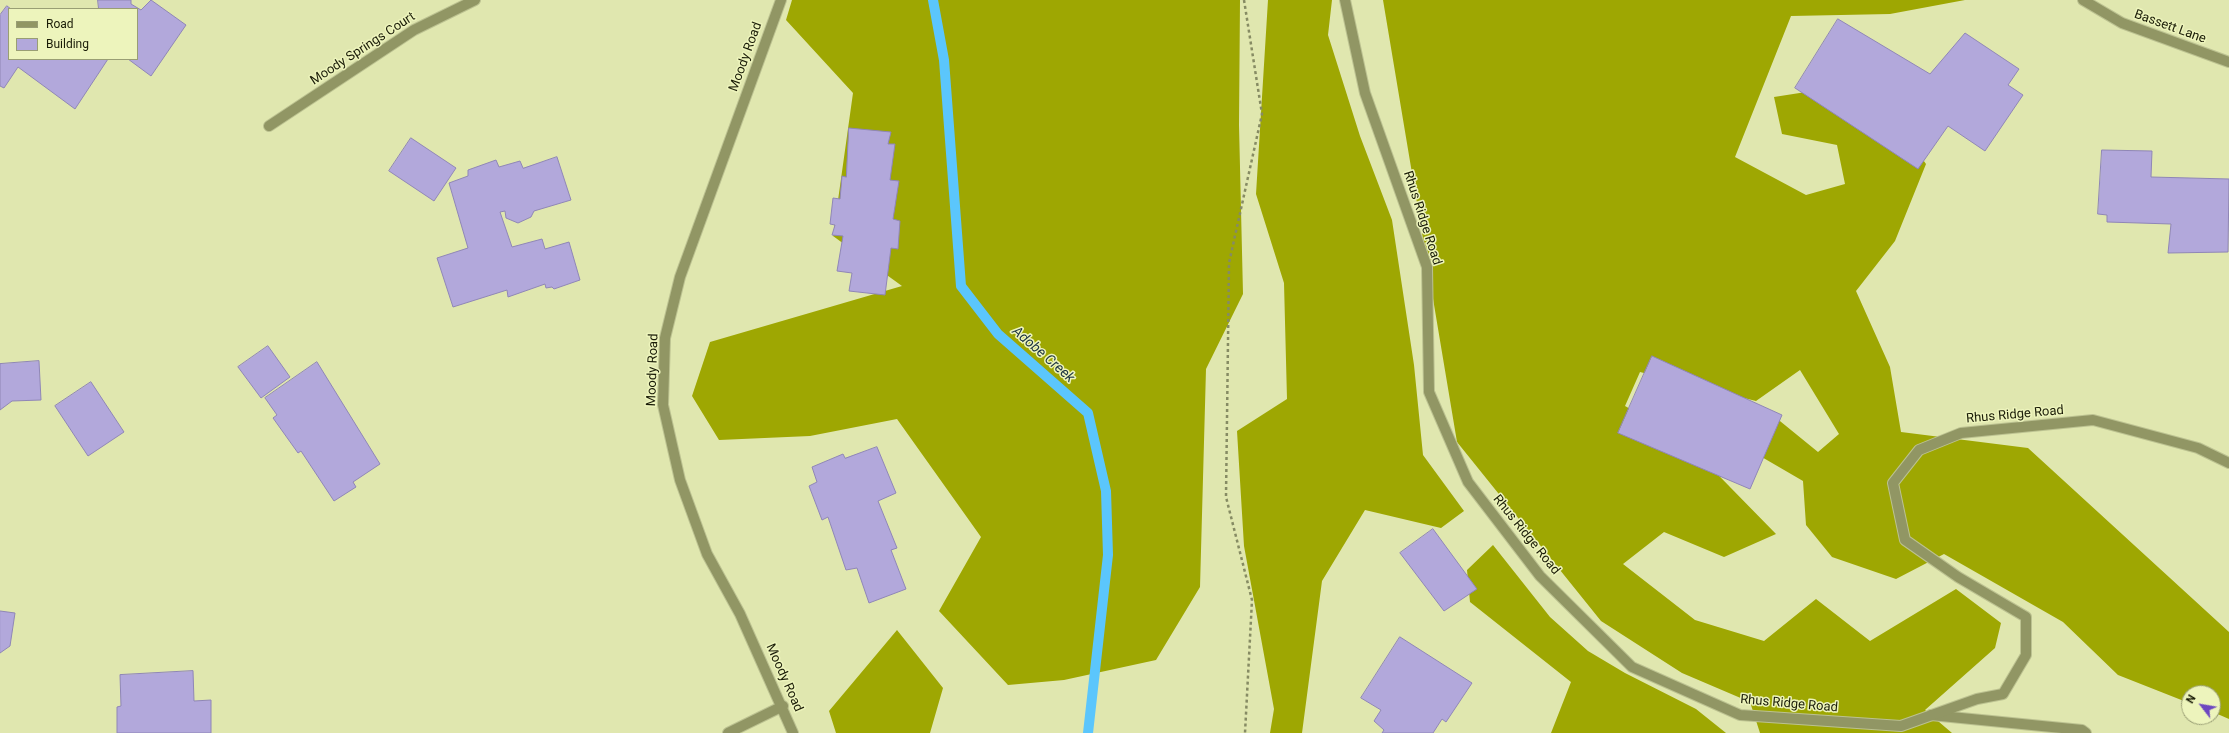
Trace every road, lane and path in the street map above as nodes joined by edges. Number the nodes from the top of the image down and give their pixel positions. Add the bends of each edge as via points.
1 (475, 0) edge
2 (781, 0) edge
3 (1244, 0) edge
4 (1345, 0) edge
5 (2083, 0) edge
6 (2229, 62) edge
7 (269, 126) dead end
8 (2229, 462) edge
9 (783, 706) junction
10 (1931, 715) junction
11 (2084, 732) edge
12 (728, 733) edge
13 (793, 733) edge
14 (1245, 733) edge

1 - 7 street, Moody Springs Court via 414,30
2 - 9 street, Moody Road via 680,277 665,338 663,405 680,480 707,554 740,614
3 - 14 path via 1262,114 1229,263 1226,497 1252,600
4 - 10 street, Rhus Ridge Road via 1365,93 1428,267 1429,392 1468,482 1540,576 1632,667 1740,715 1902,726
5 - 6 street, Bassett Lane via 2122,23
8 - 10 street, Rhus Ridge Road via 2198,448 2094,420 1961,433 1919,450 1893,483 1905,540 2026,617 2026,655 2002,694 1977,699
9 - 12 street
9 - 13 street, Moody Road
10 - 11 street

